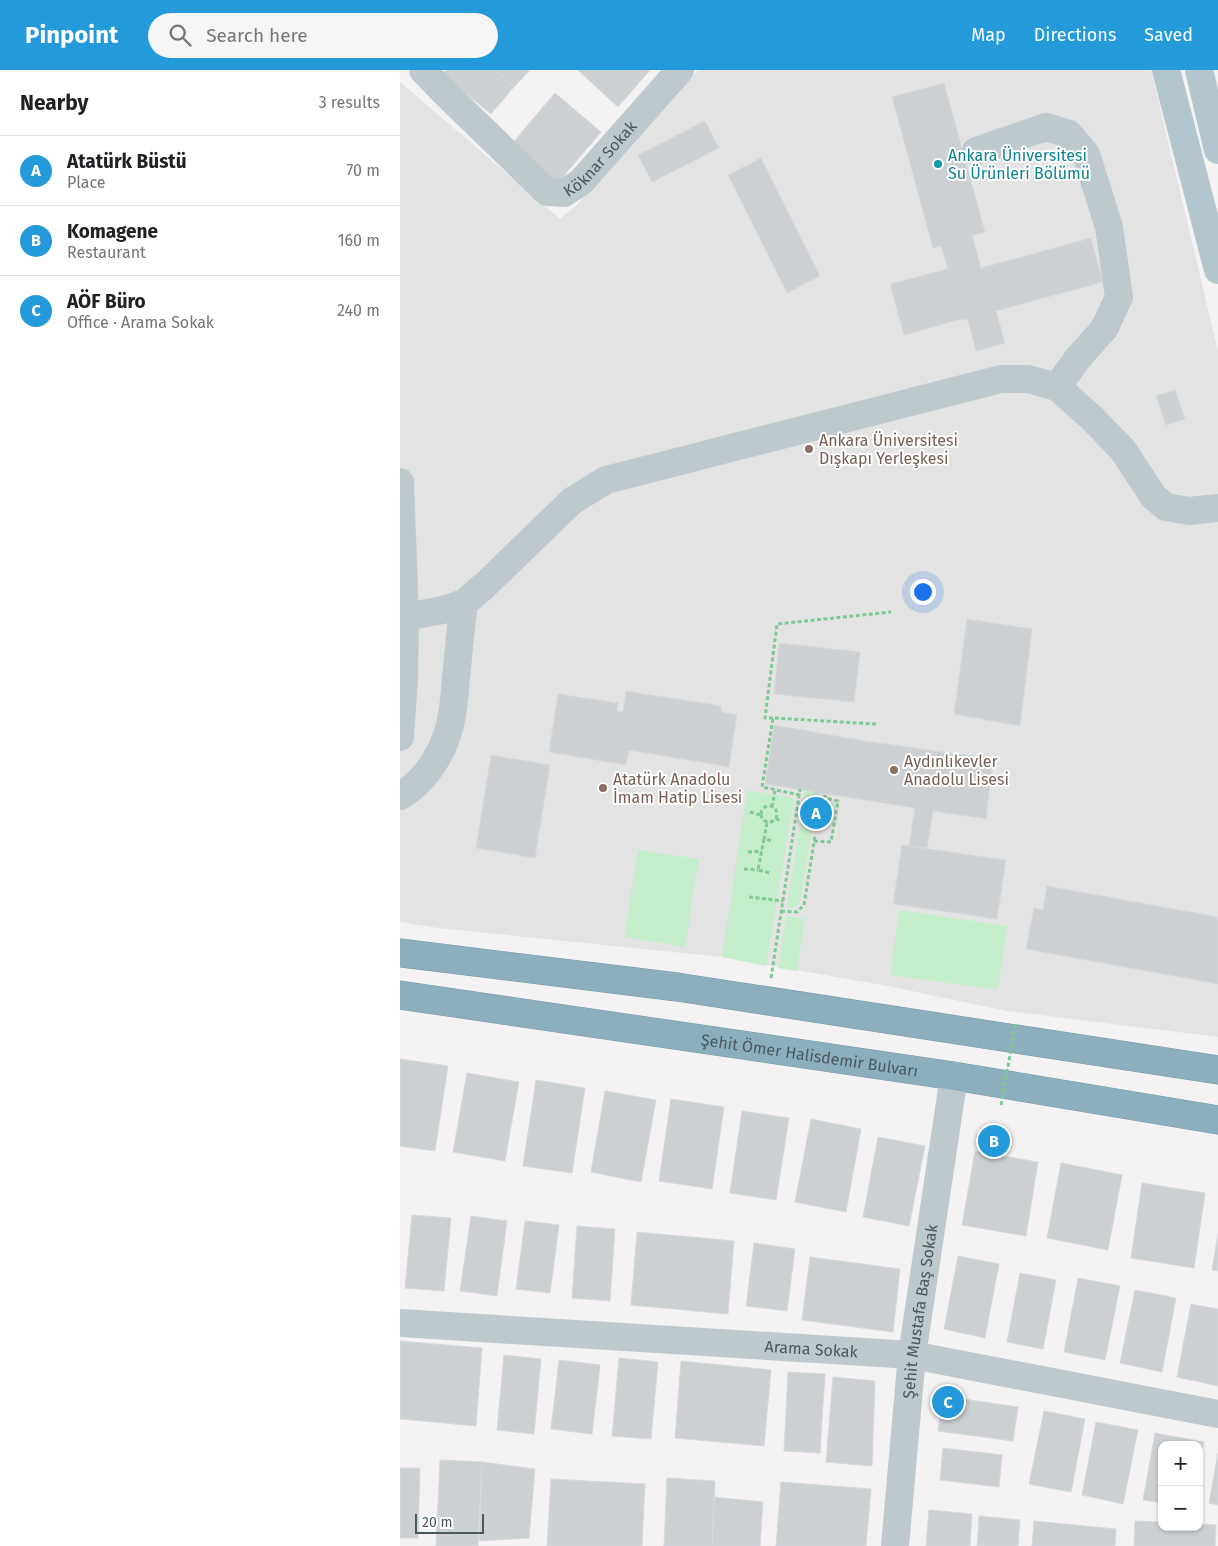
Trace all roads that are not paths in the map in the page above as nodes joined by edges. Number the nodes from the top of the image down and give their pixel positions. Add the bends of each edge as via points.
1 (423, 70) edge
2 (680, 70) edge
3 (1166, 70) edge
4 (1199, 70) edge
5 (1218, 150) edge
6 (976, 151) dead end
7 (1218, 270) edge
8 (1057, 386) junction
9 (400, 482) edge
10 (1218, 508) edge
11 (464, 603) junction
12 (405, 617) junction
13 (400, 737) edge
14 (400, 796) edge
15 (400, 953) edge
16 (400, 995) edge
17 (1218, 1070) edge
18 (954, 1076) junction
19 (1218, 1120) edge
20 (400, 1323) edge
21 (912, 1355) junction
22 (1218, 1414) edge
23 (895, 1546) edge

1 - 2 street, Köknar Sokak via 546,192 564,193 581,182
3 - 7 main road
4 - 5 main road
6 - 8 street via 1046,127 1069,134 1086,154 1109,227 1119,297 1104,329
8 - 10 street via 1123,450 1153,496 1166,507 1189,511
8 - 11 street via 1028,379 1001,379 606,480 572,501
9 - 12 street
11 - 12 street
11 - 14 street via 452,716 433,764
12 - 13 street
15 - 17 highway via 677,987
16 - 18 highway, Şehit Ömer Halisdemir Bulvarı
18 - 19 highway, Şehit Ömer Halisdemir Bulvarı
18 - 21 street, Şehit Mustafa Baş Sokak
20 - 21 street, Arama Sokak
21 - 22 street, Arama Sokak
21 - 23 street, Şehit Mustafa Baş Sokak

